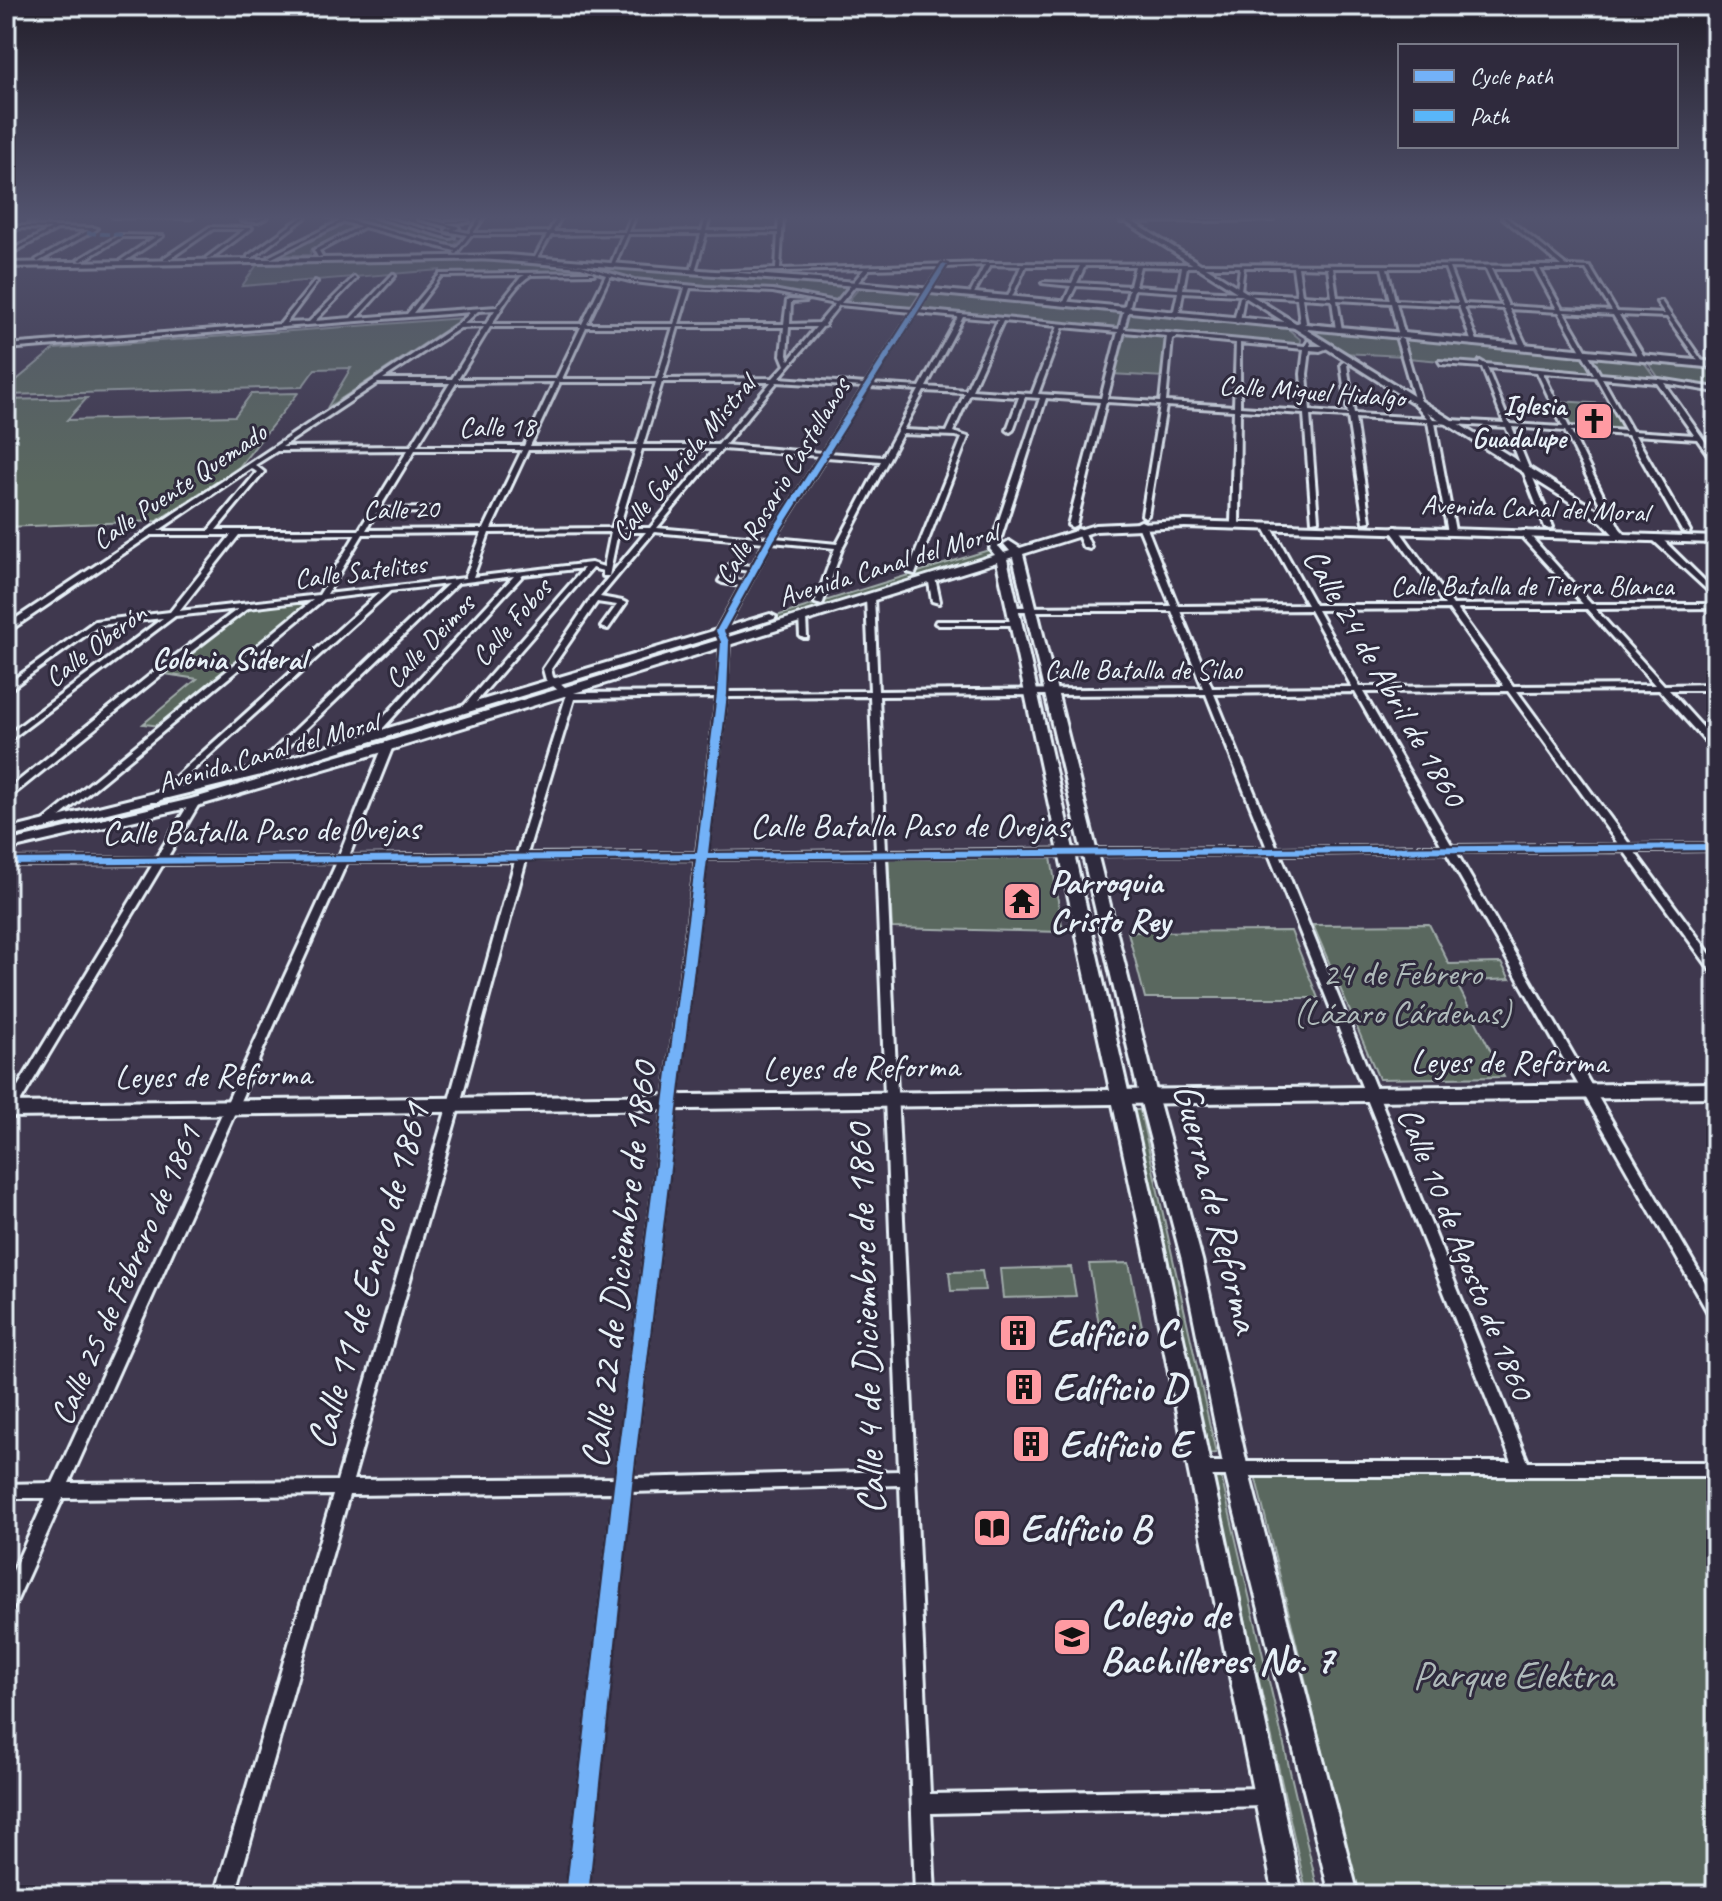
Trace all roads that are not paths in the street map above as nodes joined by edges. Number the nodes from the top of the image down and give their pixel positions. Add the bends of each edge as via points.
1 (1460, 305) edge
2 (297, 306) edge
3 (327, 306) edge
4 (365, 306) edge
5 (416, 306) edge
6 (502, 306) edge
7 (593, 306) edge
8 (681, 306) edge
9 (788, 306) edge
10 (839, 306) edge
11 (858, 306) edge
12 (916, 306) edge
13 (1082, 306) edge
14 (1127, 306) edge
15 (1177, 306) edge
16 (1239, 306) edge
17 (1260, 306) edge
18 (1300, 306) edge
19 (1335, 306) edge
20 (1394, 306) edge
21 (1477, 306) edge
22 (1559, 306) edge
23 (1611, 306) edge
24 (1662, 306) edge
25 (1507, 307) junction
26 (499, 309) junction
27 (1126, 310) junction
28 (1561, 310) junction
29 (913, 311) junction
30 (477, 312) junction
31 (1615, 313) junction
32 (409, 315) junction
33 (1176, 315) junction
34 (961, 316) junction
35 (1669, 316) junction
36 (353, 319) junction
37 (1001, 320) junction
38 (1237, 321) junction
39 (310, 323) junction
40 (282, 325) junction
41 (675, 325) junction
42 (786, 325) junction
43 (823, 325) junction
44 (459, 326) junction
45 (491, 326) junction
46 (583, 326) junction
47 (1061, 326) junction
48 (1291, 326) junction
49 (1339, 330) junction
50 (1120, 332) junction
51 (1174, 337) junction
52 (1401, 338) junction
53 (1475, 343) junction
54 (1238, 344) junction
55 (1307, 346) junction
56 (1524, 347) junction
57 (1323, 348) junction
58 (6, 349) edge
59 (1583, 352) junction
60 (1642, 358) junction
61 (1441, 362) dead end
62 (1344, 364) junction
63 (1703, 364) junction
64 (1481, 365) junction
65 (1716, 365) edge
66 (788, 366) junction
67 (1539, 371) junction
68 (1598, 376) junction
69 (659, 380) junction
70 (777, 380) junction
71 (378, 381) junction
72 (457, 381) junction
73 (557, 381) junction
74 (1659, 381) junction
75 (869, 385) junction
76 (923, 388) junction
77 (1716, 390) edge
78 (969, 391) junction
79 (1023, 394) junction
80 (1035, 395) junction
81 (1044, 396) junction
82 (1102, 399) junction
83 (1163, 403) junction
84 (1419, 405) junction
85 (1236, 408) junction
86 (1306, 413) junction
87 (1351, 415) junction
88 (1431, 420) junction
89 (1445, 421) junction
90 (1506, 425) junction
91 (1565, 429) junction
92 (1010, 430) dead end
93 (900, 432) junction
94 (1630, 433) junction
95 (949, 434) junction
96 (1698, 437) junction
97 (640, 447) junction
98 (720, 447) junction
99 (415, 448) junction
100 (528, 448) junction
101 (274, 449) junction
102 (824, 455) junction
103 (885, 459) junction
104 (1716, 462) edge
105 (250, 465) junction
106 (1525, 472) junction
107 (1530, 484) junction
108 (431, 510) dead end
109 (376, 511) junction
110 (1143, 519) junction
111 (1314, 520) junction
112 (1366, 521) junction
113 (1234, 522) junction
114 (1267, 526) junction
115 (1450, 527) junction
116 (1549, 527) junction
117 (1076, 528) junction
118 (1394, 529) junction
119 (487, 530) junction
120 (615, 530) junction
121 (651, 530) junction
122 (1686, 531) junction
123 (211, 532) junction
124 (237, 532) junction
125 (363, 532) junction
126 (1613, 532) junction
127 (1716, 532) edge
128 (150, 533) junction
129 (1523, 533) junction
130 (1656, 538) junction
131 (770, 540) junction
132 (1716, 540) edge
133 (839, 546) junction
134 (1087, 547) dead end
135 (1005, 549) junction
136 (591, 565) junction
137 (754, 569) junction
138 (607, 570) junction
139 (912, 572) junction
140 (521, 573) junction
141 (931, 578) junction
142 (468, 580) junction
143 (455, 582) junction
144 (746, 584) junction
145 (604, 589) junction
146 (388, 590) junction
147 (1716, 596) edge
148 (321, 597) junction
149 (870, 597) junction
150 (595, 599) junction
151 (936, 601) dead end
152 (819, 603) junction
153 (246, 606) junction
154 (1716, 606) edge
155 (1588, 607) junction
156 (1313, 608) junction
157 (1450, 608) junction
158 (1032, 609) junction
159 (1176, 609) junction
160 (172, 615) junction
161 (1015, 616) junction
162 (802, 618) junction
163 (939, 623) dead end
164 (605, 627) dead end
165 (6, 629) edge
166 (804, 636) dead end
167 (722, 637) junction
168 (1662, 687) junction
169 (1716, 687) edge
170 (1511, 688) junction
171 (6, 689) edge
172 (1357, 689) junction
173 (563, 690) junction
174 (1209, 690) junction
175 (1053, 691) junction
176 (1031, 692) junction
177 (875, 693) junction
178 (722, 694) junction
179 (465, 709) junction
180 (370, 737) junction
181 (6, 740) edge
182 (388, 746) junction
183 (1043, 746) junction
184 (1066, 746) junction
185 (1716, 748) edge
186 (256, 772) junction
187 (1053, 794) junction
188 (1076, 794) junction
189 (6, 796) edge
190 (155, 800) junction
191 (195, 802) junction
192 (43, 826) junction
193 (1060, 827) junction
194 (1083, 827) junction
195 (6, 834) edge
196 (6, 846) edge
197 (1716, 847) edge
198 (1450, 848) junction
199 (1626, 848) junction
200 (1273, 850) junction
201 (1089, 851) junction
202 (1066, 852) junction
203 (882, 853) junction
204 (702, 854) junction
205 (522, 855) junction
206 (344, 857) junction
207 (162, 860) junction
208 (6, 862) edge
209 (1716, 970) edge
210 (1098, 990) junction
211 (1123, 990) junction
212 (1716, 1090) edge
213 (1589, 1092) junction
214 (1371, 1094) junction
215 (1148, 1095) junction
216 (1119, 1096) junction
217 (892, 1098) junction
218 (673, 1100) junction
219 (454, 1104) junction
220 (232, 1107) junction
221 (7, 1112) edge
222 (1716, 1314) edge
223 (1201, 1469) junction
224 (1236, 1469) junction
225 (1716, 1469) edge
226 (1523, 1470) junction
227 (907, 1478) junction
228 (623, 1485) junction
229 (342, 1488) junction
230 (6, 1491) edge
231 (58, 1491) junction
232 (6, 1605) edge
233 (1267, 1797) junction
234 (921, 1804) junction
235 (225, 1895) edge
236 (577, 1895) edge
237 (925, 1895) edge
238 (1288, 1895) edge
239 (1344, 1895) edge

1 - 53 street
2 - 40 street
3 - 39 street
4 - 36 street
5 - 32 street
6 - 26 street
7 - 46 street
8 - 41 street
9 - 42 street
10 - 43 street, Calle Gabriela Mistral
11 - 29 street
12 - 29 street, Calle Rosario Castellanos
13 - 27 main road
14 - 27 street
15 - 33 street
16 - 38 street
17 - 48 main road
18 - 48 street via 1303,323
19 - 49 street
20 - 52 street
21 - 25 street
22 - 28 street
23 - 31 street
24 - 35 street
25 - 28 street
25 - 56 street
26 - 30 street
26 - 45 street
27 - 33 main road
27 - 50 street
28 - 31 street
28 - 59 street
29 - 34 street
29 - 75 street, Calle Rosario Castellanos
30 - 32 street
30 - 44 street, Calle Puente Quemado
30 - 58 street
31 - 35 street
31 - 60 street
32 - 36 street
33 - 38 main road
34 - 37 street
34 - 76 street
35 - 63 street
36 - 39 street
37 - 47 street
37 - 78 street
38 - 48 main road
39 - 40 street
40 - 58 street
41 - 42 street
41 - 46 street
41 - 69 street
42 - 43 street
42 - 66 street
43 - 66 street, Calle Gabriela Mistral
44 - 45 street
44 - 71 street, Calle Puente Quemado
45 - 46 street
45 - 72 street
46 - 73 street
47 - 50 street
47 - 80 street
48 - 49 main road
48 - 55 street
48 - 57 main road
49 - 52 main road
50 - 51 street
50 - 82 street
51 - 54 street
51 - 83 street via 1169,337
52 - 53 main road
52 - 84 street
53 - 56 main road
54 - 55 street
54 - 85 street
55 - 57 street
55 - 86 street
56 - 59 main road
57 - 62 main road
57 - 84 main road
59 - 60 main road
59 - 68 street
60 - 63 main road
61 - 64 street
62 - 87 street
62 - 88 main road
63 - 65 main road
64 - 67 street
64 - 90 street
66 - 70 street, Calle Gabriela Mistral
67 - 68 street
67 - 91 street
68 - 74 street
68 - 94 street
69 - 70 street, Calle Miguel Hidalgo
69 - 73 street, Calle Miguel Hidalgo
69 - 97 street
70 - 75 street, Calle Miguel Hidalgo
70 - 98 street, Calle Gabriela Mistral
71 - 72 street, Calle Miguel Hidalgo
71 - 101 street, Calle Puente Quemado
72 - 73 street, Calle Miguel Hidalgo
72 - 99 street
73 - 100 street
74 - 77 street
74 - 96 street
75 - 76 street, Calle Miguel Hidalgo
75 - 102 street, Calle Rosario Castellanos
76 - 78 street, Calle Miguel Hidalgo
76 - 93 street
78 - 79 street, Calle Miguel Hidalgo
78 - 95 street
79 - 80 street, Calle Miguel Hidalgo
79 - 92 street
80 - 81 street, Calle Miguel Hidalgo
81 - 82 street, Calle Miguel Hidalgo
81 - 135 street
82 - 83 street, Calle Miguel Hidalgo
82 - 117 street
83 - 85 street, Calle Miguel Hidalgo
83 - 110 street
84 - 88 street
84 - 89 main road
85 - 86 street, Calle Miguel Hidalgo
85 - 113 street
86 - 87 street, Calle Miguel Hidalgo
86 - 111 street
87 - 88 street, Calle Miguel Hidalgo
87 - 112 street
88 - 89 street, Calle Miguel Hidalgo
88 - 107 main road
88 - 115 street
89 - 90 street, Calle Miguel Hidalgo
89 - 106 main road
90 - 91 street, Calle Miguel Hidalgo
90 - 106 street
91 - 94 street, Calle Miguel Hidalgo
91 - 126 street
93 - 95 street
93 - 103 street
94 - 96 street, Calle Miguel Hidalgo
94 - 122 street
95 - 139 street via 965,437
96 - 104 street
97 - 98 street, Calle 18
97 - 100 street, Calle 18
97 - 120 street
98 - 102 street, Calle 18
98 - 121 street, Calle Gabriela Mistral
99 - 100 street, Calle 18
99 - 101 street, Calle 18
99 - 109 street
100 - 119 street
101 - 105 street, Calle Puente Quemado
102 - 103 street, Calle 18
102 - 131 street, Calle Rosario Castellanos
103 - 133 street
105 - 123 street via 261,472
105 - 128 street, Calle Puente Quemado
106 - 107 street
106 - 126 main road
107 - 116 street
107 - 126 main road
108 - 109 street
109 - 125 street
110 - 113 main road, Avenida Canal del Moral
110 - 117 main road, Avenida Canal del Moral via 1089,520
110 - 159 street, Calle 10 de Agosto de 1860
111 - 112 main road, Avenida Canal del Moral
111 - 113 main road, Avenida Canal del Moral
112 - 115 main road, Avenida Canal del Moral
113 - 114 main road, Avenida Canal del Moral
114 - 118 main road, Avenida Canal del Moral
114 - 156 street, Calle 24 de Abril de 1860
115 - 116 main road, Avenida Canal del Moral
115 - 118 main road, Avenida Canal del Moral
115 - 129 main road, Avenida Canal del Moral
116 - 126 main road, Avenida Canal del Moral
117 - 134 street
117 - 135 main road, Avenida Canal del Moral
118 - 157 street
119 - 120 street, Calle 20
119 - 125 street, Calle 20
119 - 142 street
120 - 121 street, Calle 20
120 - 138 street
121 - 131 street, Calle 20
121 - 145 street, Calle Gabriela Mistral
122 - 126 main road, Avenida Canal del Moral
122 - 127 main road, Avenida Canal del Moral
123 - 124 street, Calle 20
123 - 128 street, Calle 20
124 - 125 street, Calle 20
124 - 160 street, Calle Oberón
125 - 148 street
126 - 129 main road, Avenida Canal del Moral
126 - 130 main road, Avenida Canal del Moral
128 - 165 street, Calle Puente Quemado
129 - 155 street
130 - 132 main road, Avenida Canal del Moral
130 - 147 street
131 - 133 street, Calle 20
131 - 137 street, Calle Rosario Castellanos
133 - 152 street
135 - 139 main road, Avenida Canal del Moral
135 - 141 main road, Avenida Canal del Moral
135 - 158 main road, Guerra de Reforma
135 - 161 main road, Guerra de Reforma
136 - 138 street, Calle Satelites
136 - 140 street, Calle Satelites
136 - 179 street, Calle Fobos
137 - 144 street, Calle Rosario Castellanos
137 - 144 street via 733,566 723,581
138 - 145 street
139 - 152 main road, Avenida Canal del Moral
140 - 142 street, Calle Satelites
140 - 180 street, Calle Deimos
141 - 149 main road, Avenida Canal del Moral
141 - 151 street
142 - 143 street, Calle Satelites
143 - 146 street, Calle Satelites
143 - 186 street
144 - 167 street, Calle Rosario Castellanos
145 - 150 street, Calle Gabriela Mistral
146 - 148 street, Calle Satelites
146 - 190 street
148 - 153 street, Calle Satelites
148 - 192 street
149 - 162 main road, Avenida Canal del Moral
149 - 177 street, Calle 4 de Diciembre de 1860
150 - 164 street via 622,603
150 - 173 street, Calle Gabriela Mistral via 547,669
152 - 167 main road, Avenida Canal del Moral
153 - 160 street, Calle Satelites
153 - 189 street
154 - 155 street, Calle Batalla de Tierra Blanca
155 - 157 street, Calle Batalla de Tierra Blanca
155 - 168 street
156 - 157 street, Calle Batalla de Tierra Blanca
156 - 159 street, Calle Batalla de Tierra Blanca
156 - 172 street, Calle 24 de Abril de 1860
157 - 170 street
158 - 159 street, Calle Batalla de Tierra Blanca
158 - 161 street, Calle Batalla de Tierra Blanca
158 - 175 main road, Guerra de Reforma
159 - 174 street, Calle 10 de Agosto de 1860
160 - 171 street, Calle Satelites via 98,623
160 - 181 street, Calle Oberón
161 - 163 street, Calle Batalla de Tierra Blanca
161 - 176 main road, Guerra de Reforma
162 - 166 street
162 - 167 main road, Avenida Canal del Moral
167 - 173 main road, Avenida Canal del Moral
167 - 178 street, Calle 22 de Diciembre de 1860
168 - 169 street, Calle Batalla de Silao
168 - 170 street, Calle Batalla de Silao
168 - 185 street
170 - 172 street, Calle Batalla de Silao
170 - 199 street
172 - 174 street, Calle Batalla de Silao
172 - 198 street, Calle 24 de Abril de 1860
173 - 178 street, Calle Batalla de Silao
173 - 179 main road, Avenida Canal del Moral
173 - 182 main road, Avenida Canal del Moral
173 - 205 street, Calle 11 de Enero de 1861
174 - 175 street, Calle Batalla de Silao
174 - 200 street, Calle 10 de Agosto de 1860
175 - 176 street, Calle Batalla de Silao
175 - 184 main road, Guerra de Reforma
176 - 177 street, Calle Batalla de Silao
176 - 183 main road, Guerra de Reforma
177 - 178 street, Calle Batalla de Silao
177 - 203 street, Calle 4 de Diciembre de 1860
178 - 204 street, Calle 22 de Diciembre de 1860
179 - 180 main road, Avenida Canal del Moral
180 - 186 main road, Avenida Canal del Moral
182 - 191 main road, Avenida Canal del Moral
182 - 206 street, Calle 25 de Febrero de 1861
183 - 184 main road
183 - 187 main road, Guerra de Reforma
184 - 188 main road, Guerra de Reforma
186 - 190 main road, Avenida Canal del Moral
187 - 188 main road
187 - 193 main road, Guerra de Reforma
188 - 194 main road, Guerra de Reforma
190 - 192 main road, Avenida Canal del Moral
191 - 196 main road, Avenida Canal del Moral
191 - 207 street
192 - 195 main road, Avenida Canal del Moral
193 - 194 main road
193 - 202 main road, Guerra de Reforma
194 - 201 main road, Guerra de Reforma
197 - 199 street, Calle Batalla Paso de Ovejas
198 - 199 street, Calle Batalla Paso de Ovejas
198 - 200 street, Calle Batalla Paso de Ovejas
198 - 213 street, Calle 24 de Abril de 1860
199 - 209 street
200 - 201 street, Calle Batalla Paso de Ovejas
200 - 214 street, Calle 10 de Agosto de 1860
201 - 202 street, Calle Batalla Paso de Ovejas
201 - 211 main road, Guerra de Reforma
202 - 203 street, Calle Batalla Paso de Ovejas
202 - 210 main road, Guerra de Reforma
203 - 204 street, Calle Batalla Paso de Ovejas
203 - 217 street, Calle 4 de Diciembre de 1860
204 - 205 street, Calle Batalla Paso de Ovejas
204 - 218 street, Calle 22 de Diciembre de 1860
205 - 206 street, Calle Batalla Paso de Ovejas
205 - 219 street, Calle 11 de Enero de 1861
206 - 207 street, Calle Batalla Paso de Ovejas
206 - 220 street, Calle 25 de Febrero de 1861
207 - 208 street, Calle Batalla Paso de Ovejas
207 - 221 street
210 - 211 main road
210 - 216 main road, Guerra de Reforma
211 - 215 main road, Guerra de Reforma
212 - 213 main road, Leyes de Reforma
213 - 214 main road, Leyes de Reforma
213 - 222 street, Calle 24 de Abril de 1860
214 - 215 main road, Leyes de Reforma
214 - 226 street, Calle 10 de Agosto de 1860
215 - 216 main road, Leyes de Reforma
215 - 224 main road, Guerra de Reforma via 1192,1260
216 - 217 main road, Leyes de Reforma
216 - 223 main road, Guerra de Reforma
217 - 218 main road, Leyes de Reforma
217 - 227 street, Calle 4 de Diciembre de 1860
218 - 219 main road, Leyes de Reforma
218 - 228 street, Calle 22 de Diciembre de 1860
219 - 220 main road, Leyes de Reforma
219 - 229 street, Calle 11 de Enero de 1861
220 - 221 main road, Leyes de Reforma
220 - 231 street, Calle 25 de Febrero de 1861
223 - 224 street
223 - 233 main road, Guerra de Reforma
224 - 226 street
224 - 239 main road, Guerra de Reforma
225 - 226 street
227 - 228 street
227 - 234 street, Calle 4 de Diciembre de 1860
228 - 229 street
228 - 236 street, Calle 22 de Diciembre de 1860
229 - 231 street
229 - 235 street, Calle 11 de Enero de 1861
230 - 231 street
231 - 232 street, Calle 25 de Febrero de 1861
233 - 234 street
233 - 238 main road, Guerra de Reforma
234 - 237 street, Calle 4 de Diciembre de 1860

